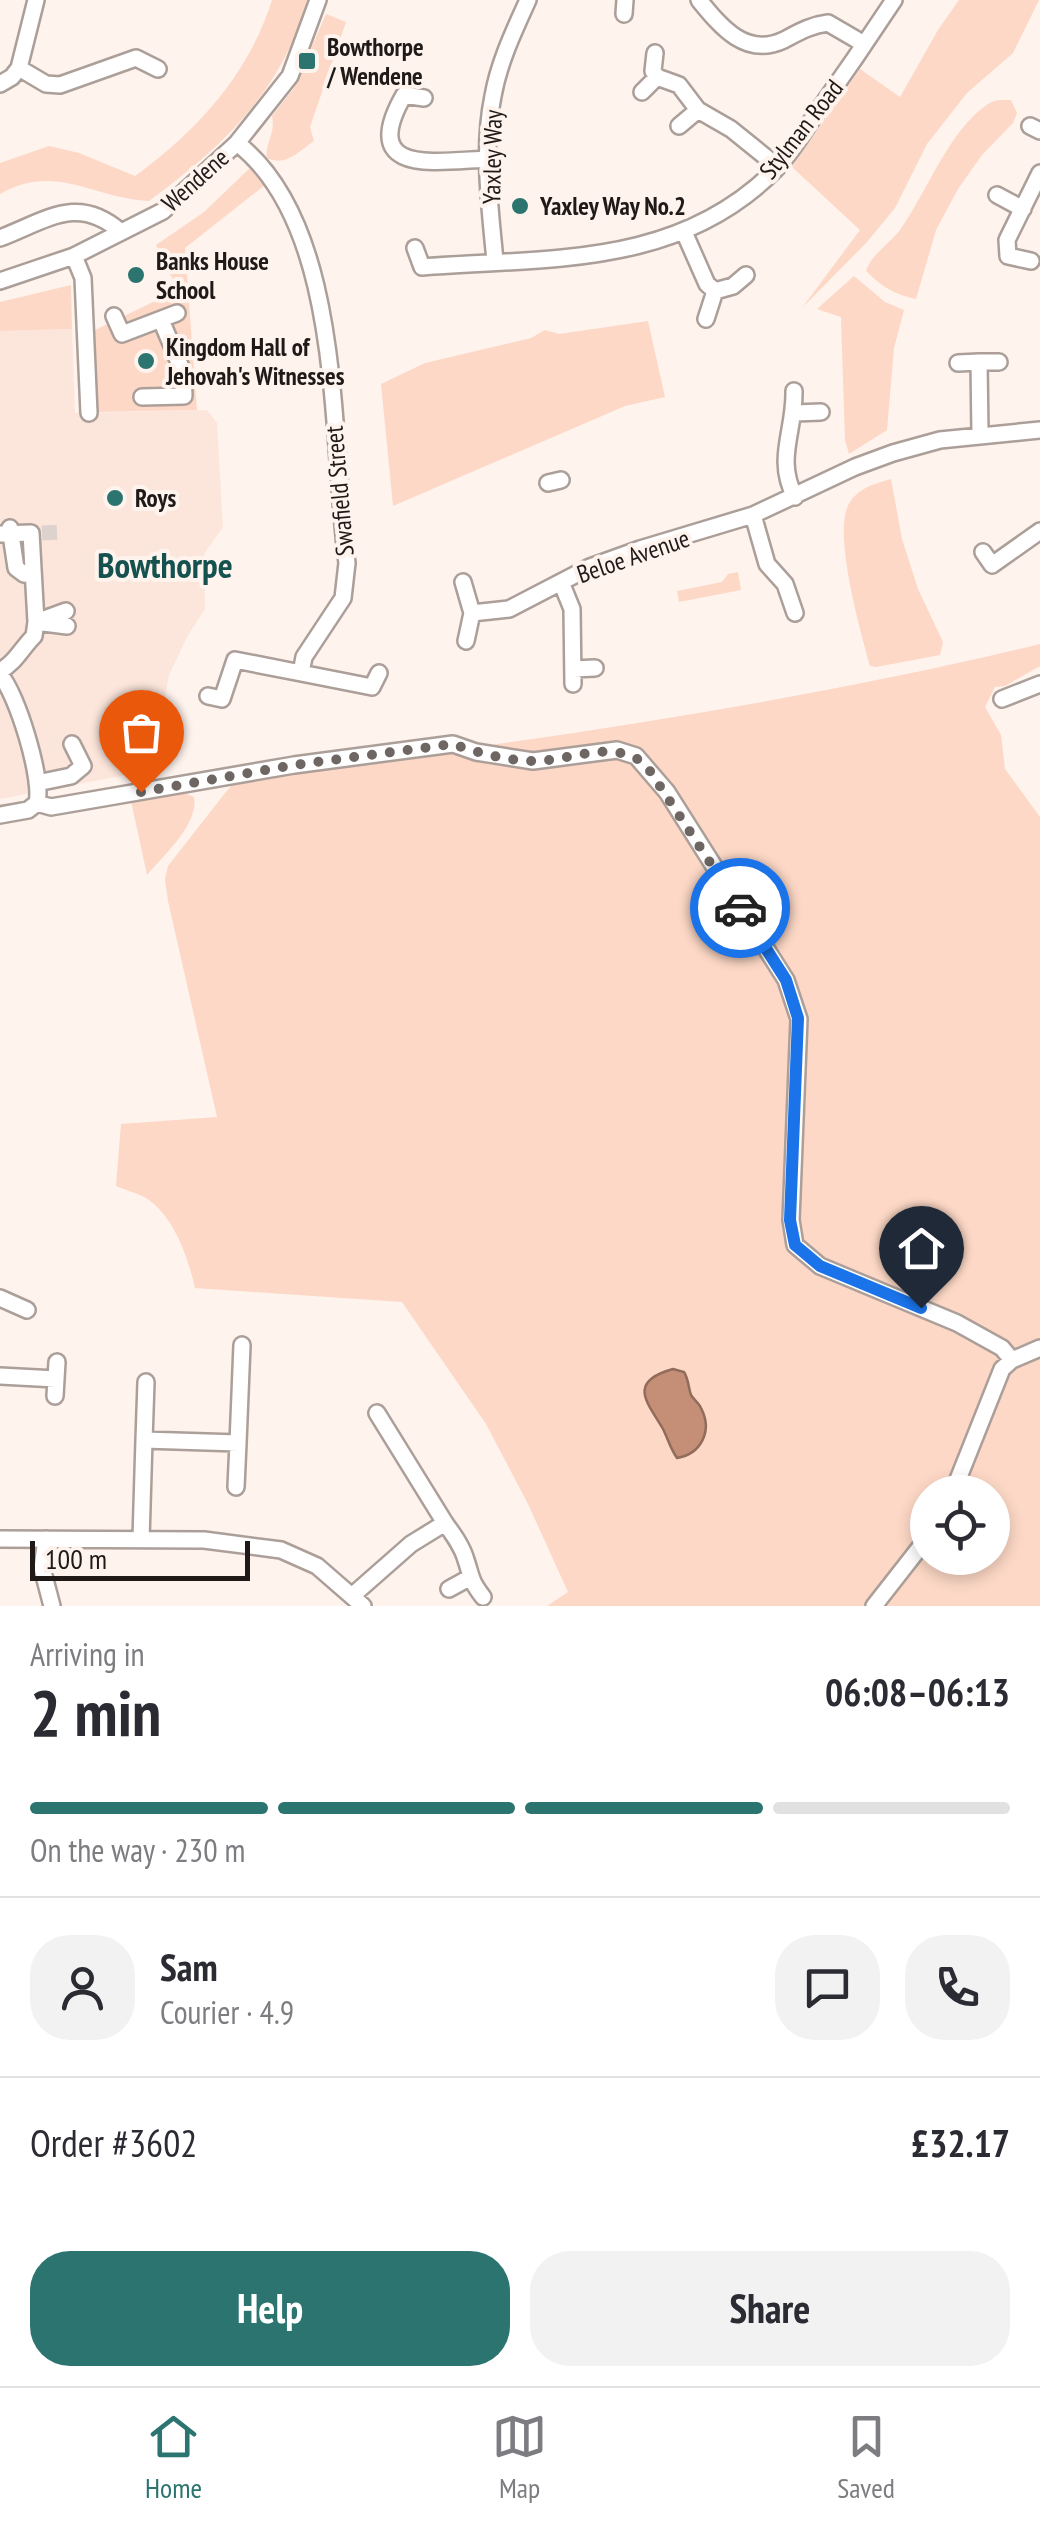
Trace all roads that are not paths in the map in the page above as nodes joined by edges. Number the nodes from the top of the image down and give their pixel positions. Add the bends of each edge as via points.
1 (36, 0) edge
2 (318, 0) edge
3 (528, 0) edge
4 (699, 0) edge
5 (894, 0) edge
6 (144, 41) dead end
7 (864, 44) junction
8 (655, 53) dead end
9 (136, 58) junction
10 (19, 68) junction
11 (158, 69) dead end
12 (656, 77) junction
13 (0, 84) edge
14 (642, 92) dead end
15 (424, 98) dead end
16 (698, 110) junction
17 (679, 126) dead end
18 (236, 143) junction
19 (488, 159) junction
20 (778, 167) junction
21 (1040, 173) edge
22 (997, 195) dead end
23 (1022, 209) junction
24 (122, 232) junction
25 (684, 232) junction
26 (0, 238) edge
27 (415, 248) dead end
28 (589, 254) junction
29 (74, 256) junction
30 (1013, 258) dead end
31 (495, 261) junction
32 (52, 264) junction
33 (422, 267) junction
34 (593, 272) dead end
35 (746, 275) dead end
36 (0, 281) edge
37 (424, 286) dead end
38 (0, 289) edge
39 (714, 290) junction
40 (114, 316) dead end
41 (706, 319) dead end
42 (979, 362) junction
43 (999, 362) dead end
44 (958, 363) dead end
45 (794, 391) dead end
46 (142, 398) dead end
47 (89, 412) dead end
48 (821, 412) dead end
49 (795, 413) junction
50 (1040, 430) edge
51 (980, 434) junction
52 (794, 497) junction
53 (753, 516) junction
54 (6, 531) edge
55 (1040, 531) edge
56 (986, 564) dead end
57 (33, 575) junction
58 (464, 582) dead end
59 (561, 582) junction
60 (472, 613) junction
61 (795, 613) dead end
62 (64, 619) dead end
63 (36, 622) junction
64 (466, 641) dead end
65 (595, 668) dead end
66 (300, 672) junction
67 (0, 673) edge
68 (379, 673) dead end
69 (1040, 684) edge
70 (208, 696) dead end
71 (1002, 700) dead end
72 (72, 744) dead end
73 (38, 783) junction
74 (37, 803) junction
75 (0, 814) edge
76 (0, 1298) edge
77 (27, 1310) dead end
78 (242, 1344) dead end
79 (1040, 1348) edge
80 (1012, 1360) junction
81 (57, 1362) dead end
82 (0, 1376) edge
83 (146, 1382) dead end
84 (377, 1413) dead end
85 (144, 1440) junction
86 (238, 1444) junction
87 (960, 1475) edge
88 (236, 1487) dead end
89 (445, 1523) junction
90 (46, 1539) junction
91 (141, 1539) junction
92 (0, 1540) edge
93 (910, 1560) edge
94 (469, 1578) junction
95 (449, 1589) dead end
96 (483, 1598) dead end
97 (358, 1600) edge
98 (52, 1606) edge
99 (874, 1606) edge

1 - 10 street
2 - 18 street, Wendene via 290,76
3 - 19 street, Yaxley Way via 493,94
4 - 7 street via 718,25 748,44 765,47 828,23
5 - 7 street, Stylman Road
6 - 9 street
7 - 20 street, Stylman Road
8 - 12 street
9 - 10 street via 60,85
9 - 11 street
10 - 13 street
12 - 14 street
12 - 16 street via 679,85
15 - 19 street via 400,90 392,114 392,144 407,160
16 - 17 street
16 - 20 street
18 - 24 street, Wendene via 163,212
18 - 66 street, Swafield Street via 260,162 293,214 320,301 348,563 343,598
19 - 31 street, Yaxley Way
20 - 25 street, Stylman Road
21 - 23 street
22 - 23 street
23 - 30 street via 1008,240
24 - 26 street via 104,217 66,212
24 - 29 street, Wendene
25 - 28 street, Stylman Road
25 - 39 street
27 - 33 street
28 - 31 street, Stylman Road
28 - 34 street
29 - 32 street, Wendene
29 - 47 street via 83,278
31 - 33 street, Stylman Road
32 - 36 street, Wendene
32 - 38 street
33 - 37 street
35 - 39 street
39 - 41 street
40 - 46 street via 122,334 169,316 184,396
42 - 43 street
42 - 44 street
42 - 51 street
45 - 49 street
48 - 49 street
49 - 52 street via 784,460
50 - 51 street, Beloe Avenue
51 - 52 street, Beloe Avenue via 893,453
52 - 53 street, Beloe Avenue
53 - 59 street, Beloe Avenue via 640,548
53 - 61 street via 767,564
54 - 57 street via 16,568
54 - 57 street via 36,533
55 - 56 street
57 - 63 street
58 - 60 street
59 - 60 street, Beloe Avenue via 509,609
59 - 65 street via 572,609 573,677
60 - 64 street
62 - 63 street
63 - 67 street via 34,636
66 - 68 street via 372,686
66 - 70 street via 228,658 222,699
67 - 73 street via 17,702
69 - 71 street
72 - 73 street via 83,766
73 - 74 street
74 - 75 street
74 - 80 street via 51,808 453,744 533,761 617,750 636,756 794,999 795,1245 820,1266 982,1335
76 - 77 street
78 - 86 street
79 - 80 street
80 - 87 street via 992,1390
81 - 82 street via 56,1388
83 - 85 street
84 - 89 street
85 - 86 street
85 - 91 street
86 - 88 street
89 - 94 street via 468,1562
89 - 97 street via 411,1544
90 - 91 street
90 - 92 street
90 - 98 street via 42,1568
91 - 97 street via 281,1550 317,1566
93 - 99 street
94 - 95 street
94 - 96 street

